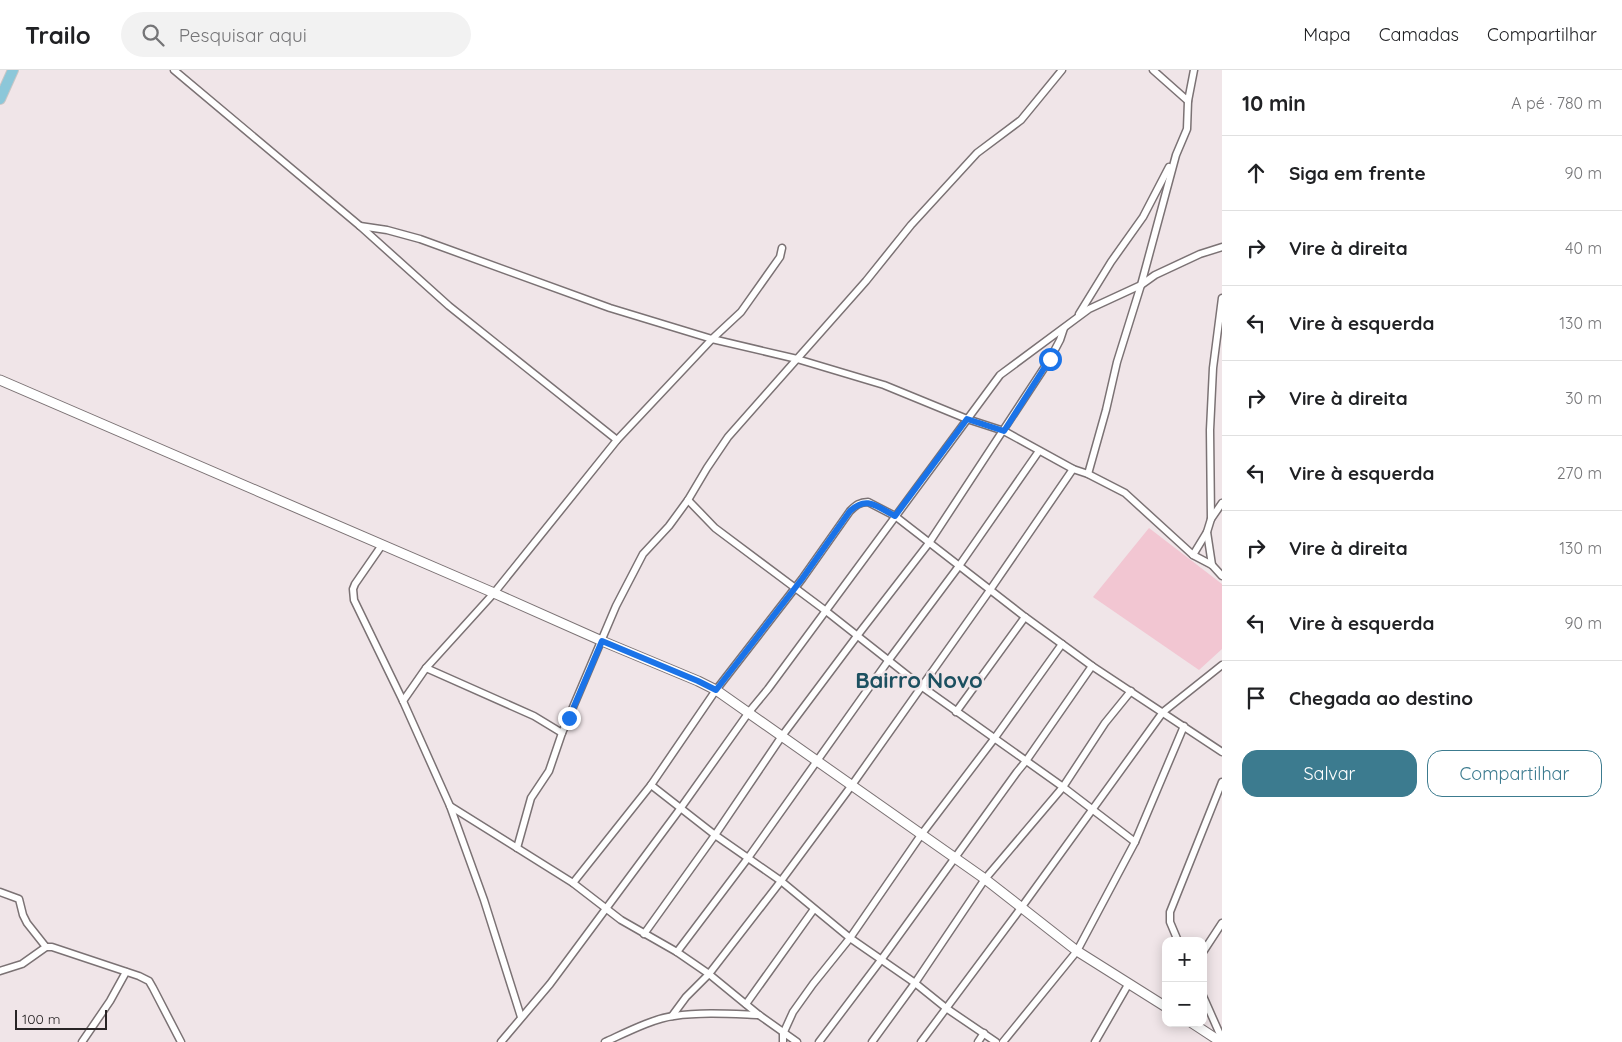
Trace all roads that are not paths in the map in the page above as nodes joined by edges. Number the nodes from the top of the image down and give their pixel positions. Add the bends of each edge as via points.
1 (13, 70) edge
2 (174, 70) edge
3 (1062, 70) edge
4 (1153, 70) edge
5 (1194, 70) edge
6 (0, 99) edge
7 (1188, 101) junction
8 (1176, 155) junction
9 (360, 226) junction
10 (1222, 247) edge
11 (782, 248) dead end
12 (1141, 285) junction
13 (1222, 298) edge
14 (1076, 317) junction
15 (1064, 328) junction
16 (712, 339) junction
17 (797, 359) junction
18 (0, 380) edge
19 (967, 419) junction
20 (1004, 431) junction
21 (617, 440) junction
22 (1039, 451) junction
23 (1073, 469) junction
24 (1088, 474) junction
25 (688, 500) junction
26 (1222, 503) edge
27 (895, 516) junction
28 (1211, 519) junction
29 (1207, 532) junction
30 (930, 543) junction
31 (382, 545) junction
32 (1193, 555) junction
33 (1212, 565) junction
34 (959, 566) junction
35 (1222, 576) edge
36 (794, 587) junction
37 (990, 590) junction
38 (494, 593) junction
39 (826, 611) junction
40 (1025, 618) junction
41 (857, 636) junction
42 (602, 641) junction
43 (1062, 644) junction
44 (888, 661) junction
45 (1092, 666) junction
46 (1222, 666) edge
47 (426, 668) junction
48 (921, 686) junction
49 (716, 690) junction
50 (1131, 691) junction
51 (403, 701) junction
52 (749, 712) junction
53 (956, 712) junction
54 (1163, 712) junction
55 (1184, 726) junction
56 (562, 733) junction
57 (782, 736) junction
58 (994, 739) junction
59 (1222, 752) edge
60 (817, 760) junction
61 (1026, 761) junction
62 (1222, 782) edge
63 (651, 785) junction
64 (852, 785) junction
65 (1063, 787) junction
66 (450, 806) junction
67 (680, 809) junction
68 (1092, 810) junction
69 (715, 835) junction
70 (921, 835) junction
71 (1135, 842) junction
72 (517, 848) junction
73 (748, 858) junction
74 (954, 858) junction
75 (985, 879) junction
76 (781, 881) junction
77 (574, 883) junction
78 (0, 892) edge
79 (605, 908) junction
80 (1021, 908) junction
81 (814, 909) junction
82 (1222, 923) edge
83 (644, 934) junction
84 (1176, 937) edge
85 (850, 938) junction
86 (1207, 946) edge
87 (46, 947) junction
88 (1077, 951) junction
89 (678, 952) junction
90 (881, 960) junction
91 (0, 971) edge
92 (126, 972) junction
93 (709, 974) junction
94 (915, 982) junction
95 (1129, 983) junction
96 (746, 1004) junction
97 (1162, 1004) edge
98 (1207, 1005) edge
99 (946, 1008) junction
100 (759, 1015) junction
101 (672, 1016) junction
102 (521, 1017) junction
103 (1199, 1027) edge
104 (984, 1033) junction
105 (783, 1034) junction
106 (1222, 1041) edge
107 (82, 1042) edge
108 (181, 1042) edge
109 (501, 1042) edge
110 (605, 1042) edge
111 (783, 1042) edge
112 (797, 1042) edge
113 (819, 1042) edge
114 (872, 1042) edge
115 (921, 1042) edge
116 (978, 1042) edge
117 (996, 1042) edge
118 (1003, 1042) edge
119 (1096, 1042) edge

1 - 6 main road
2 - 9 street
3 - 17 street via 1021,120 977,153 940,192
4 - 7 street
5 - 7 street
7 - 8 street via 1186,129
8 - 12 street
8 - 14 street via 1143,217
9 - 16 street via 420,239 610,308
9 - 21 street via 449,306
10 - 12 street via 1200,254
11 - 16 street via 780,257 741,312
12 - 14 street
12 - 24 street via 1116,362
13 - 28 street via 1210,430
14 - 15 street
15 - 19 street via 1000,375
15 - 20 street via 1050,359
16 - 17 street
16 - 21 street
17 - 19 street via 884,385
17 - 25 street via 728,437
18 - 31 street
19 - 20 street
19 - 27 street
20 - 22 street
20 - 30 street
21 - 38 street
22 - 23 street
22 - 34 street
23 - 24 street
23 - 37 street
24 - 32 street via 1125,493
25 - 36 street via 715,528
25 - 42 street via 643,554
26 - 28 street
27 - 30 street
27 - 36 street via 868,502 858,504
27 - 39 street
28 - 29 street
29 - 32 street
29 - 33 street
30 - 34 street
30 - 41 street
31 - 38 street
31 - 51 street via 355,584 353,594
32 - 33 street
33 - 35 street
34 - 37 street
34 - 44 street
36 - 39 street
36 - 49 street
37 - 40 street
37 - 48 street
38 - 42 street
38 - 47 street
39 - 41 street
39 - 52 street
40 - 43 street
40 - 53 street
41 - 44 street
41 - 57 street
42 - 49 street
42 - 56 street
43 - 45 street
43 - 58 street
44 - 48 street
44 - 60 street
45 - 50 street
45 - 61 street
46 - 54 street
47 - 51 street
47 - 56 street via 534,716
48 - 53 street
48 - 64 street
49 - 52 street
49 - 63 street
50 - 54 street
50 - 65 street via 1105,722
51 - 66 street
52 - 57 street
52 - 67 street
53 - 58 street
54 - 55 street
54 - 68 street
55 - 59 street
55 - 71 street
56 - 72 street via 549,772 531,798
57 - 60 street
57 - 69 street
58 - 61 street
58 - 70 street
60 - 64 street
60 - 73 street
61 - 65 street
61 - 74 street
62 - 84 street via 1170,912
63 - 67 street
63 - 77 street
64 - 70 street
64 - 76 street
65 - 68 street
65 - 75 street
66 - 72 street
66 - 102 street
67 - 69 street
67 - 79 street
68 - 71 street
68 - 80 street
69 - 73 street
69 - 83 street
70 - 74 street
70 - 85 street
71 - 88 street
72 - 77 street
73 - 76 street
73 - 89 street
74 - 75 street
74 - 90 street
75 - 80 street
75 - 94 street
76 - 81 street
76 - 93 street
77 - 79 street
78 - 87 street via 19,899 27,923
79 - 83 street
79 - 102 street via 550,984
80 - 88 street
80 - 99 street
81 - 85 street
81 - 96 street
82 - 86 street
83 - 89 street
85 - 90 street
85 - 105 street via 793,1012
87 - 91 street via 22,964
87 - 92 street via 57,947
88 - 95 street
88 - 118 street
89 - 93 street
90 - 94 street
90 - 113 street
92 - 107 street
92 - 108 street via 149,981
93 - 96 street
93 - 101 street
94 - 99 street
94 - 114 street
95 - 97 street
95 - 119 street
96 - 100 street
98 - 106 street
99 - 104 street
99 - 115 street
100 - 101 street
100 - 105 street
101 - 110 street
102 - 109 street
103 - 106 street
104 - 116 street
104 - 117 street
105 - 111 street
105 - 112 street

